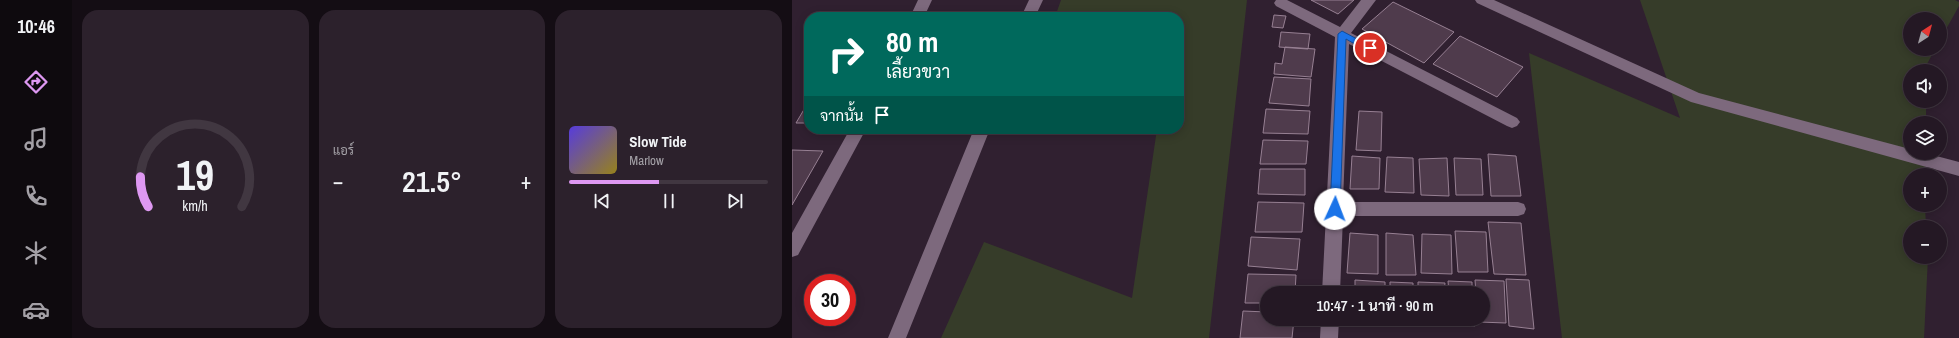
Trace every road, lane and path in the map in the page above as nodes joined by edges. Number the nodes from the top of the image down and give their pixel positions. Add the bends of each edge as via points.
1 (925, 0) edge
2 (1036, 0) edge
3 (1369, 0) edge
4 (1482, 0) edge
5 (1281, 3) dead end
6 (919, 12) edge
7 (1030, 12) edge
8 (1342, 34) junction
9 (1512, 122) dead end
10 (855, 134) edge
11 (980, 134) edge
12 (1959, 169) edge
13 (1335, 209) junction
14 (1518, 209) dead end
15 (792, 249) edge
16 (1331, 286) edge
17 (1330, 326) edge
18 (897, 338) edge
19 (1329, 338) edge

1 - 6 street
2 - 7 street
3 - 8 street
4 - 12 street via 1696,98
5 - 8 street
8 - 9 street
8 - 13 street
10 - 15 street
11 - 18 street
13 - 14 street
13 - 16 street
17 - 19 street

